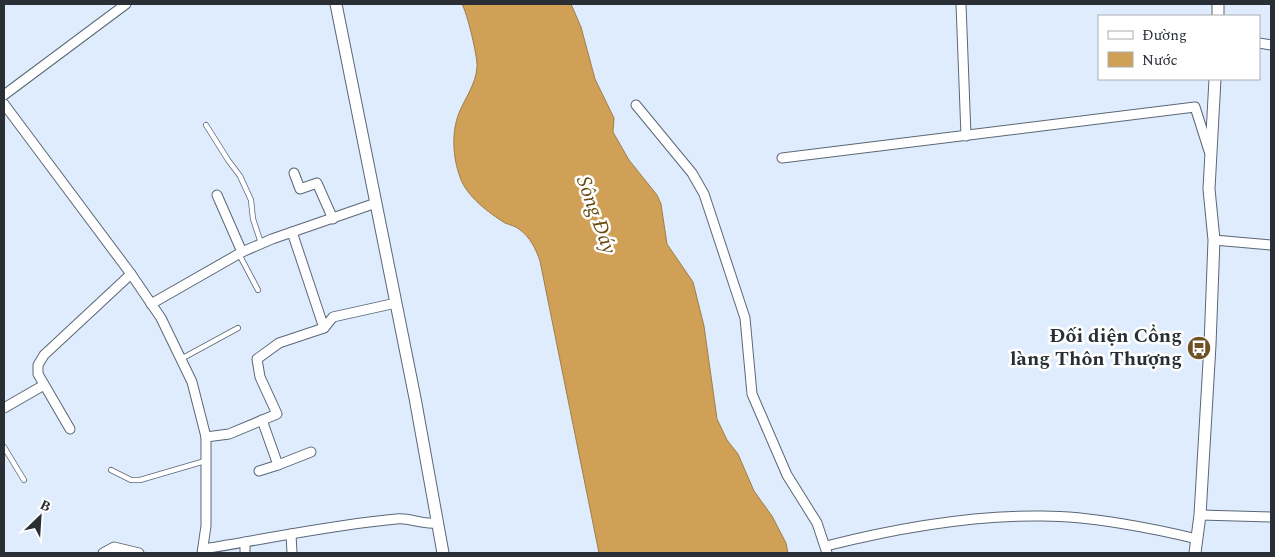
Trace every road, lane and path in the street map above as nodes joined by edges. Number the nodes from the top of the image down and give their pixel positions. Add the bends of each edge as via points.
1 (126, 4) edge
2 (336, 4) edge
3 (961, 4) edge
4 (1214, 80) edge
5 (4, 95) edge
6 (4, 104) edge
7 (636, 105) dead end
8 (206, 125) dead end
9 (966, 136) junction
10 (1211, 156) junction
11 (782, 158) dead end
12 (294, 174) dead end
13 (216, 195) dead end
14 (376, 204) junction
15 (334, 219) junction
16 (292, 232) junction
17 (1214, 240) junction
18 (261, 243) junction
19 (1271, 245) edge
20 (240, 253) junction
21 (132, 274) junction
22 (258, 290) dead end
23 (396, 303) junction
24 (151, 304) junction
25 (238, 328) dead end
26 (324, 328) junction
27 (181, 360) junction
28 (44, 385) junction
29 (4, 408) edge
30 (262, 420) junction
31 (70, 429) dead end
32 (206, 436) junction
33 (4, 447) edge
34 (311, 452) dead end
35 (206, 460) junction
36 (278, 465) junction
37 (111, 470) dead end
38 (260, 471) dead end
39 (24, 480) dead end
40 (1200, 515) junction
41 (1271, 516) edge
42 (437, 523) junction
43 (291, 534) junction
44 (1197, 539) junction
45 (244, 542) junction
46 (826, 550) edge
47 (119, 551) edge
48 (203, 551) edge
49 (103, 553) edge
50 (139, 553) edge
51 (244, 553) edge
52 (292, 553) edge
53 (443, 553) edge
54 (1195, 553) edge

1 - 5 street
2 - 14 street
3 - 9 street
4 - 10 street
6 - 21 street
7 - 46 street via 692,173 704,194 745,318 752,394 787,475 818,523
8 - 18 lane via 240,176 251,200
9 - 10 street via 1195,107
9 - 11 street
10 - 17 street via 1209,189
12 - 15 street via 300,189 317,183
13 - 20 street
14 - 15 street
14 - 23 street
15 - 16 street
16 - 18 street
16 - 26 street
17 - 19 street
17 - 40 street
18 - 20 street
20 - 22 lane
20 - 24 street
21 - 24 street
21 - 28 street via 42,358 38,369
23 - 26 street via 333,317
23 - 42 street
24 - 27 street
25 - 27 lane
26 - 30 street via 279,343 257,359 260,377 277,414
27 - 32 street via 192,382
28 - 29 street
28 - 31 street
30 - 32 street via 229,434
30 - 36 street
32 - 35 street
33 - 39 lane
34 - 36 street
35 - 37 lane via 140,480 131,480
35 - 48 street
36 - 38 street
40 - 41 street
40 - 44 street
42 - 43 street via 420,524 399,518
42 - 53 street
43 - 45 street
43 - 52 street
44 - 46 street via 1159,530 1044,516 973,519 894,529
44 - 54 street
45 - 48 street
45 - 51 street
47 - 49 street via 114,547
47 - 50 street

